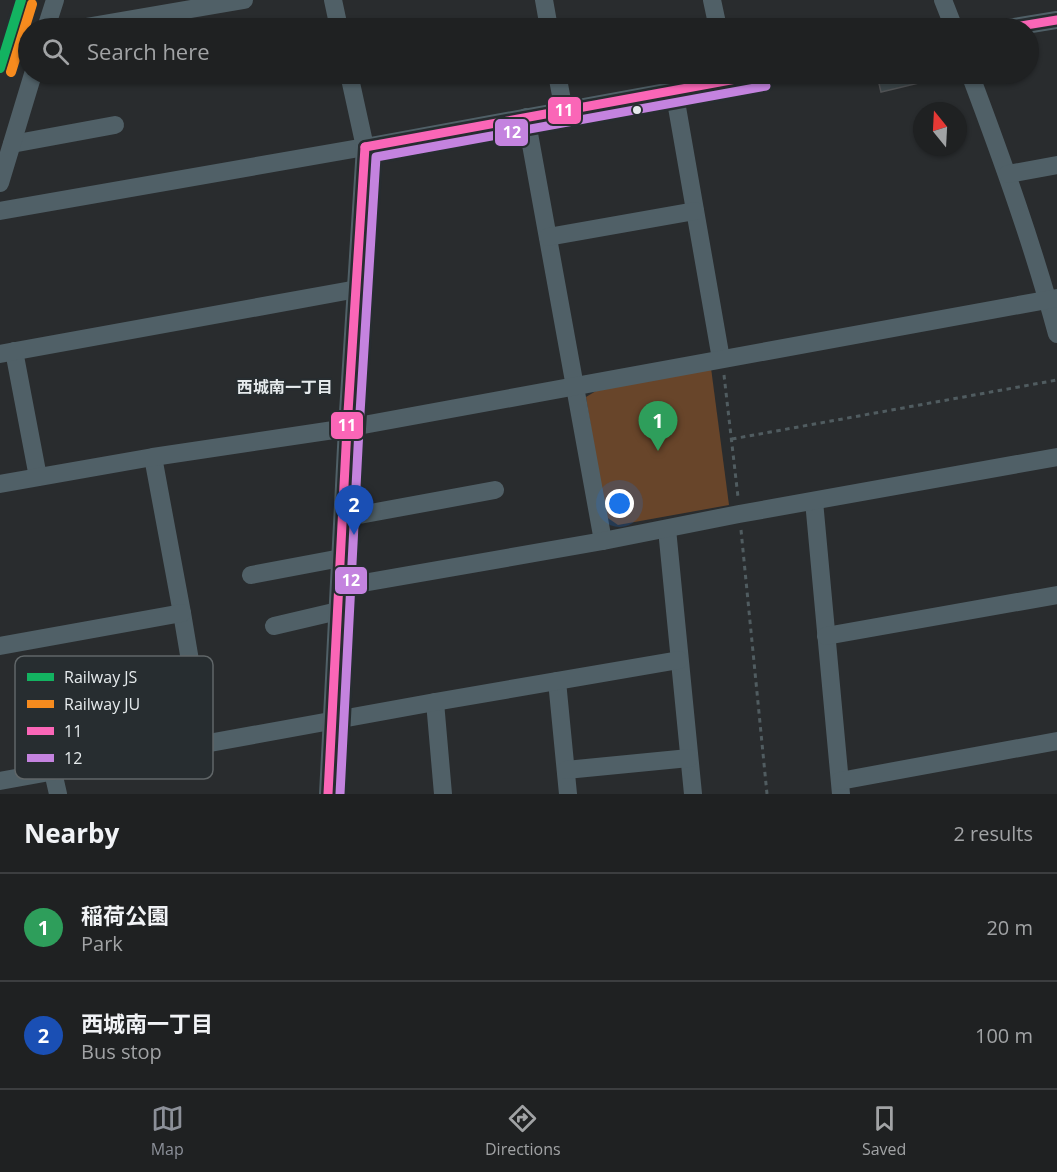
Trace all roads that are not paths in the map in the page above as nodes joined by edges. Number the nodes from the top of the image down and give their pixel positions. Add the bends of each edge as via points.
1 (55, 0) edge
2 (244, 0) edge
3 (333, 0) edge
4 (544, 0) edge
5 (712, 0) edge
6 (943, 0) edge
7 (49, 18) edge
8 (139, 18) edge
9 (337, 18) edge
10 (547, 18) edge
11 (716, 18) edge
12 (950, 18) edge
13 (1057, 20) edge
14 (1039, 23) edge
15 (30, 84) edge
16 (351, 84) edge
17 (559, 84) edge
18 (698, 84) edge
19 (974, 84) edge
20 (674, 90) junction
21 (564, 111) junction
22 (526, 117) junction
23 (115, 125) dead end
24 (12, 144) junction
25 (365, 147) junction
26 (1057, 165) edge
27 (1008, 174) junction
28 (0, 183) edge
29 (0, 211) edge
30 (695, 212) junction
31 (548, 237) junction
32 (357, 289) junction
33 (1052, 299) edge
34 (1057, 334) edge
35 (7, 352) edge
36 (722, 359) junction
37 (574, 386) junction
38 (347, 428) junction
39 (153, 457) junction
40 (1057, 457) edge
41 (38, 477) junction
42 (0, 484) edge
43 (495, 490) dead end
44 (814, 501) junction
45 (343, 518) junction
46 (667, 529) junction
47 (603, 541) junction
48 (341, 558) junction
49 (251, 576) dead end
50 (340, 587) junction
51 (1057, 595) edge
52 (338, 611) junction
53 (182, 613) junction
54 (274, 626) dead end
55 (826, 636) junction
56 (0, 646) edge
57 (189, 656) edge
58 (679, 660) junction
59 (557, 681) junction
60 (435, 702) junction
61 (332, 722) junction
62 (1057, 741) edge
63 (213, 742) edge
64 (689, 758) junction
65 (566, 770) junction
66 (15, 778) edge
67 (55, 779) edge
68 (0, 781) edge
69 (840, 787) edge
70 (58, 794) edge
71 (328, 794) edge
72 (443, 794) edge
73 (568, 794) edge
74 (693, 794) edge

1 - 7 street
2 - 8 street
3 - 9 street
4 - 10 street
5 - 11 street
6 - 12 street
13 - 14 street
15 - 24 street
16 - 25 street
17 - 21 street
18 - 20 street
19 - 27 street
20 - 21 street
20 - 30 street
21 - 22 street
22 - 25 street
22 - 31 street
23 - 24 street
24 - 28 street
25 - 29 street
25 - 32 street
26 - 27 street
27 - 33 street
30 - 31 street
30 - 36 street
31 - 37 street
32 - 35 street
32 - 38 street
33 - 34 street
33 - 36 street
35 - 41 street
36 - 37 street
37 - 38 street
37 - 47 street
38 - 39 street
38 - 45 street
39 - 41 street
39 - 53 street
40 - 44 street
41 - 42 street
43 - 45 street
44 - 46 street
44 - 55 street
45 - 48 street
46 - 47 street
46 - 58 street
47 - 50 street
48 - 49 street
48 - 50 street
50 - 52 street
51 - 55 street
52 - 54 street
52 - 61 street
53 - 56 street
53 - 57 street
55 - 69 street
58 - 59 street
58 - 64 street
59 - 60 street
59 - 65 street
60 - 61 street
60 - 72 street
61 - 63 street
61 - 71 street
62 - 69 street
64 - 65 street
64 - 74 street
65 - 73 street
66 - 68 street
67 - 70 street

